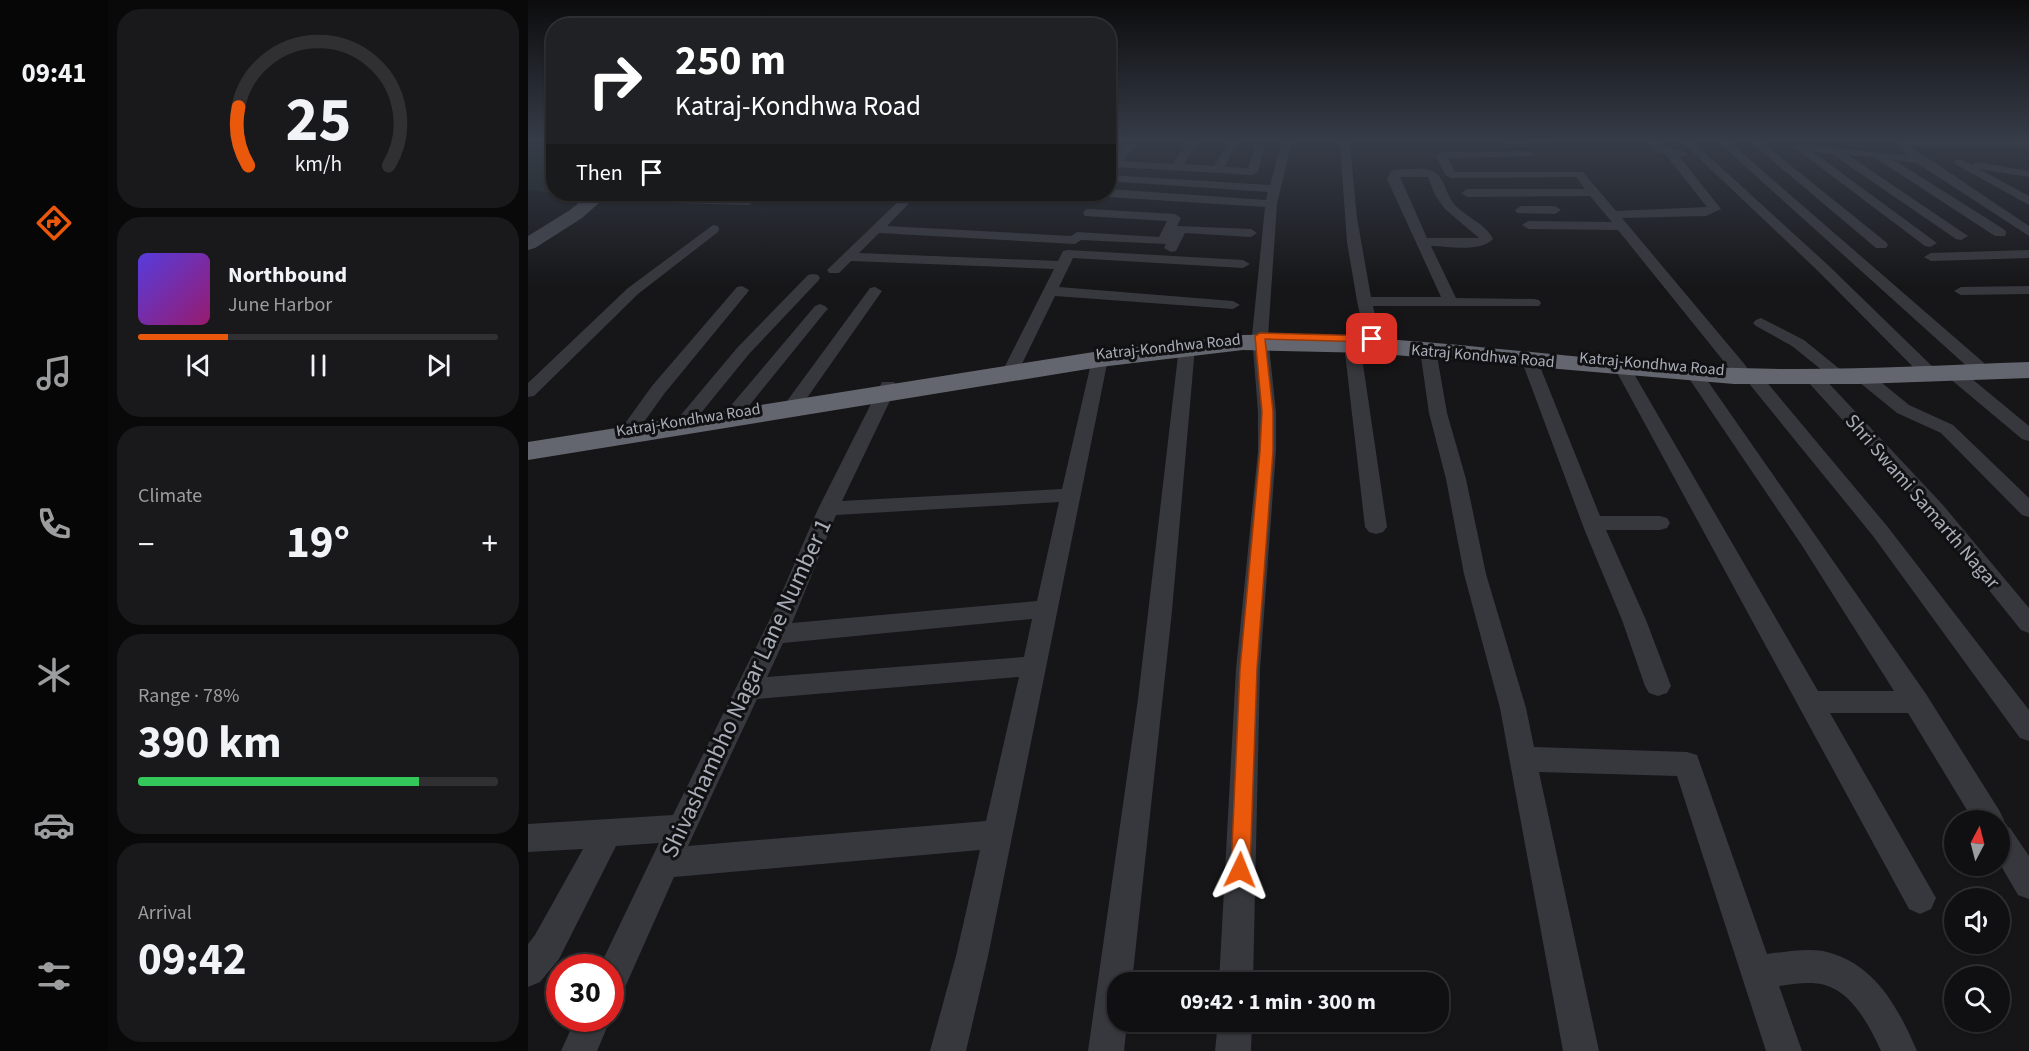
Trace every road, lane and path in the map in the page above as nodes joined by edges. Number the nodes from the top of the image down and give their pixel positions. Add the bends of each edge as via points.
1 (1274, 189) edge
2 (1346, 189) edge
3 (1397, 189) edge
4 (1438, 189) edge
5 (1592, 189) edge
6 (1699, 189) edge
7 (1737, 189) edge
8 (1776, 189) edge
9 (1813, 189) edge
10 (1852, 189) edge
11 (1891, 189) edge
12 (1932, 189) edge
13 (1965, 189) edge
14 (2008, 189) edge
15 (1594, 192) junction
16 (1467, 193) dead end
17 (1116, 194) edge
18 (592, 201) edge
19 (905, 201) edge
20 (1095, 201) edge
21 (1984, 201) junction
22 (2029, 201) edge
23 (1271, 204) junction
24 (1521, 210) dead end
25 (1565, 211) dead end
26 (1587, 211) dead end
27 (1089, 213) junction
28 (1140, 216) junction
29 (1614, 217) junction
30 (1528, 225) dead end
31 (713, 229) dead end
32 (876, 229) junction
33 (2029, 232) edge
34 (1251, 233) dead end
35 (2000, 233) dead end
36 (1961, 236) dead end
37 (1076, 238) junction
38 (1128, 239) junction
39 (1421, 242) junction
40 (528, 244) edge
41 (1881, 245) dead end
42 (2029, 254) edge
43 (848, 257) junction
44 (1065, 259) junction
45 (1166, 259) junction
46 (1243, 264) dead end
47 (1823, 268) junction
48 (1867, 269) junction
49 (834, 270) dead end
50 (813, 278) dead end
51 (742, 290) dead end
52 (2029, 290) edge
53 (875, 291) dead end
54 (1049, 291) junction
55 (1961, 291) dead end
56 (1364, 301) junction
57 (1451, 303) junction
58 (1534, 303) dead end
59 (1233, 305) dead end
60 (820, 309) dead end
61 (1761, 323) dead end
62 (1260, 339) junction
63 (1362, 341) junction
64 (1187, 347) junction
65 (1428, 350) junction
66 (1100, 359) junction
67 (1529, 359) junction
68 (2029, 364) edge
69 (1013, 366) junction
70 (1622, 367) junction
71 (1946, 370) junction
72 (2029, 370) edge
73 (1746, 373) junction
74 (1694, 374) junction
75 (1824, 375) junction
76 (1866, 378) junction
77 (886, 390) junction
78 (528, 392) edge
79 (796, 401) junction
80 (734, 413) junction
81 (686, 420) junction
82 (630, 429) junction
83 (2029, 435) edge
84 (528, 443) edge
85 (528, 451) edge
86 (1071, 495) junction
87 (828, 510) junction
88 (2029, 510) edge
89 (1593, 523) junction
90 (1660, 523) dead end
91 (1376, 527) dead end
92 (1045, 609) junction
93 (2029, 624) edge
94 (775, 634) junction
95 (1033, 666) junction
96 (1658, 686) dead end
97 (748, 689) junction
98 (1809, 702) junction
99 (1917, 702) junction
100 (2029, 730) edge
101 (1524, 759) junction
102 (1983, 810) edge
103 (682, 828) junction
104 (607, 833) junction
105 (997, 834) junction
106 (528, 838) edge
107 (2010, 854) edge
108 (665, 863) junction
109 (2029, 884) edge
110 (1920, 898) dead end
111 (623, 954) edge
112 (528, 970) edge
113 (1757, 971) junction
114 (1236, 972) edge
115 (588, 1032) edge
116 (1234, 1032) edge
117 (579, 1051) edge
118 (948, 1051) edge
119 (1106, 1051) edge
120 (1233, 1051) edge
121 (1581, 1051) edge
122 (1784, 1051) edge
123 (1899, 1051) edge

1 - 23 street
2 - 56 street
3 - 39 street
4 - 39 street via 1450,209 1486,239 1474,243
5 - 15 street
6 - 29 street via 1715,209
7 - 47 street
8 - 48 street
9 - 41 street
10 - 42 street via 1930,250
11 - 36 street
12 - 35 street
13 - 21 street
14 - 22 street
15 - 16 street
15 - 29 street
17 - 23 street
18 - 40 street
19 - 32 street
20 - 27 street
21 - 22 street
21 - 33 street
23 - 62 street
24 - 25 street
26 - 29 street
27 - 28 street
27 - 37 street
28 - 38 street
28 - 38 street via 1175,218 1163,241
29 - 30 street
29 - 73 street
31 - 78 street via 633,291
32 - 37 street
32 - 43 street
34 - 45 street via 1179,229
37 - 38 street
37 - 44 street
39 - 57 street
43 - 44 street
43 - 49 street
44 - 45 street
44 - 54 street
45 - 46 street
47 - 48 street
47 - 71 street
48 - 71 street
50 - 81 street via 743,351
51 - 82 street
52 - 55 street
53 - 79 street
54 - 59 street
54 - 69 street
56 - 57 street
56 - 63 street
57 - 58 street
60 - 80 street
61 - 75 street, Shri Swami Samarth Nagar via 1798,343
62 - 63 highway, Katraj-Kondhwa Road
62 - 64 highway, Katraj-Kondhwa Road
62 - 69 highway, Katraj-Kondhwa Road via 1176,342
62 - 114 street via 1268,412 1267,451 1248,669
63 - 65 highway, Katraj Kondhwa Road
63 - 73 highway, Katraj-Kondhwa Road
63 - 91 street
64 - 66 highway, Katraj-Kondhwa Road
64 - 119 street via 1177,467
65 - 67 highway, Katraj Kondhwa Road
65 - 101 street via 1438,413 1475,574
66 - 77 highway, Katraj-Kondhwa Road
66 - 86 street
67 - 70 highway, Katraj Kondhwa Road
67 - 89 street
68 - 71 highway
69 - 77 highway, Katraj-Kondhwa Road
70 - 74 highway, Katraj Kondhwa Road
70 - 98 street
71 - 72 highway, Katraj Kondhwa Road
71 - 75 highway
71 - 76 highway, Katraj Kondhwa Road
71 - 83 street
73 - 74 highway, Katraj Kondhwa Road
73 - 75 highway, Katraj Kondhwa Road
73 - 100 street via 1880,531
74 - 99 street via 1794,515
75 - 76 highway, Katraj Kondhwa Road
75 - 93 street, Shri Swami Samarth Nagar
76 - 88 street via 1903,409 1947,429
77 - 79 highway, Katraj-Kondhwa Road
77 - 85 highway, Katraj-Kondhwa Road
77 - 87 street, Shivashambho Nagar Lane Number 1
79 - 80 highway, Katraj-Kondhwa Road
80 - 81 highway, Katraj-Kondhwa Road
81 - 82 highway, Katraj-Kondhwa Road
82 - 84 highway, Katraj-Kondhwa Road
86 - 87 street
86 - 92 street
87 - 94 street, Shivashambho Nagar Lane Number 1
89 - 90 street
89 - 96 street
92 - 94 street
92 - 95 street
94 - 97 street, Shivashambho Nagar Lane Number 1
95 - 97 street
95 - 105 street
97 - 103 street, Shivashambho Nagar Lane Number 1
98 - 99 street
98 - 110 street
99 - 102 street
101 - 113 street via 1687,764
101 - 121 street
103 - 104 street
103 - 108 street, Shivashambho Nagar Lane Number 1
104 - 106 street
104 - 112 street via 547,947
105 - 108 street
105 - 118 street
107 - 109 street
108 - 111 street, Shivashambho Nagar Lane Number 1
113 - 122 street
113 - 123 street via 1822,967 1844,976 1869,997
115 - 117 street
116 - 120 street

